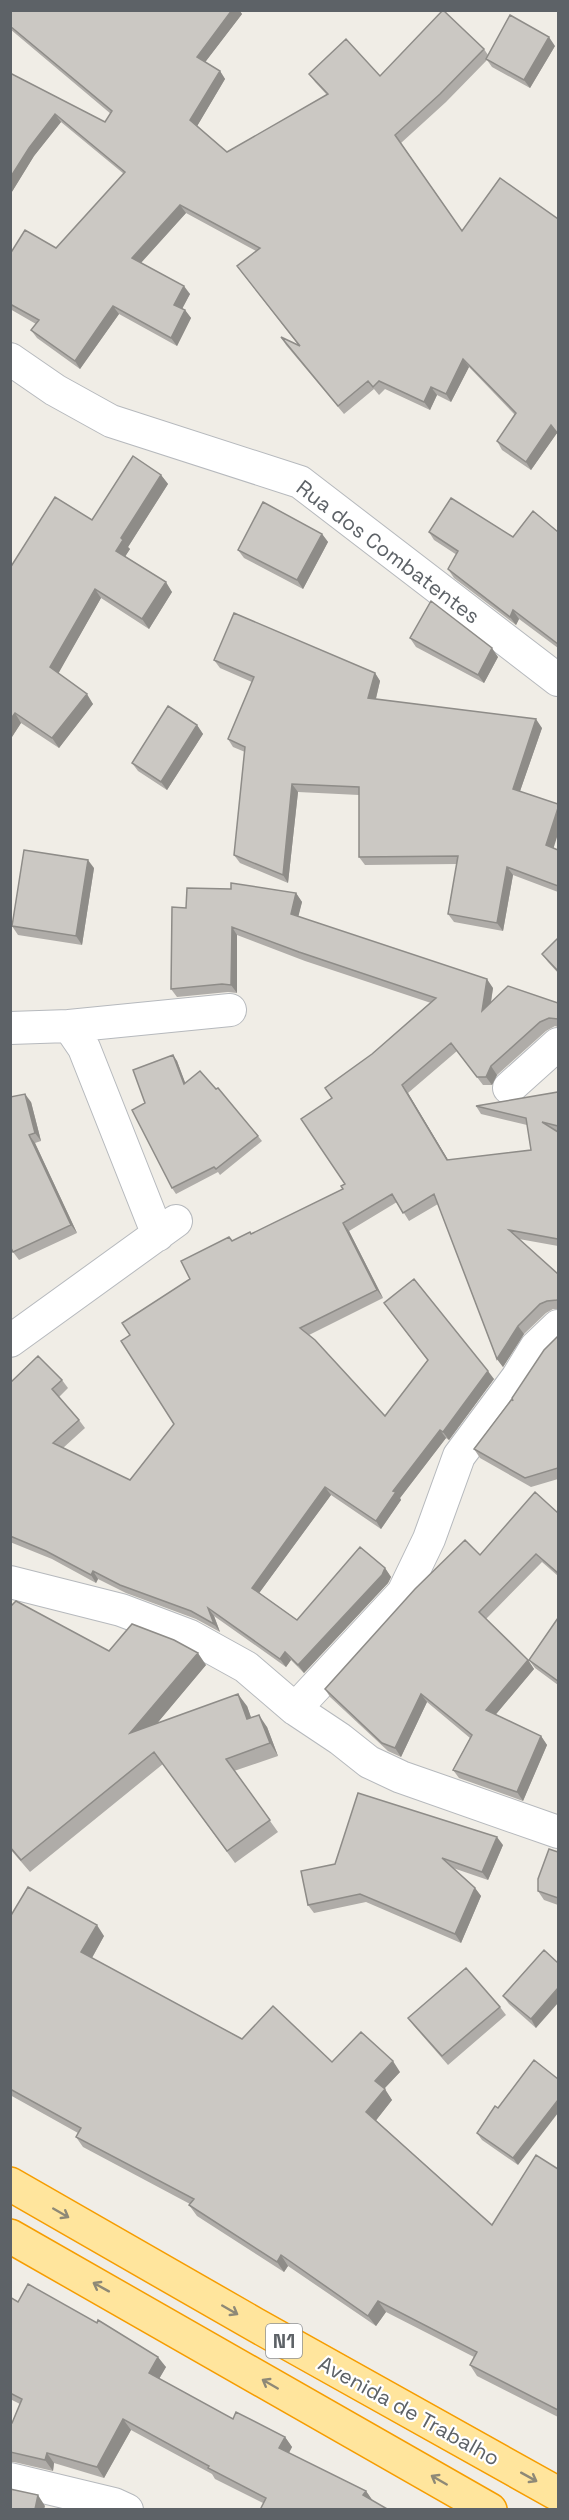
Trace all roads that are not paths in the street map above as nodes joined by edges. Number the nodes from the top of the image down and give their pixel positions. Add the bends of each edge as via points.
1 (10, 359) edge
2 (558, 680) edge
3 (231, 1010) dead end
4 (69, 1026) junction
5 (10, 1028) edge
6 (558, 1044) edge
7 (509, 1088) dead end
8 (558, 1326) edge
9 (10, 1341) edge
10 (10, 1582) edge
11 (295, 1709) junction
12 (558, 1832) edge
13 (10, 2184) edge
14 (10, 2236) edge
15 (194, 2289) junction
16 (170, 2327) junction
17 (10, 2479) edge
18 (558, 2494) edge
19 (126, 2510) edge
20 (490, 2510) edge

1 - 2 street, Rua dos Combatentes via 111,422 300,482
3 - 4 street
4 - 5 street
4 - 9 street via 84,1048 167,1228
6 - 7 street
8 - 11 street via 536,1347 459,1456 429,1539 403,1593
10 - 11 street via 122,1610 190,1636 246,1667
11 - 12 street via 369,1762
13 -> 15 highway, Avenida de Trabalho / N1
16 -> 14 highway, Avenida de Trabalho / N1
15 - 16 highway
15 -> 18 highway, Avenida de Trabalho / N1
20 -> 16 highway, Avenida de Trabalho / N1
17 - 19 street

